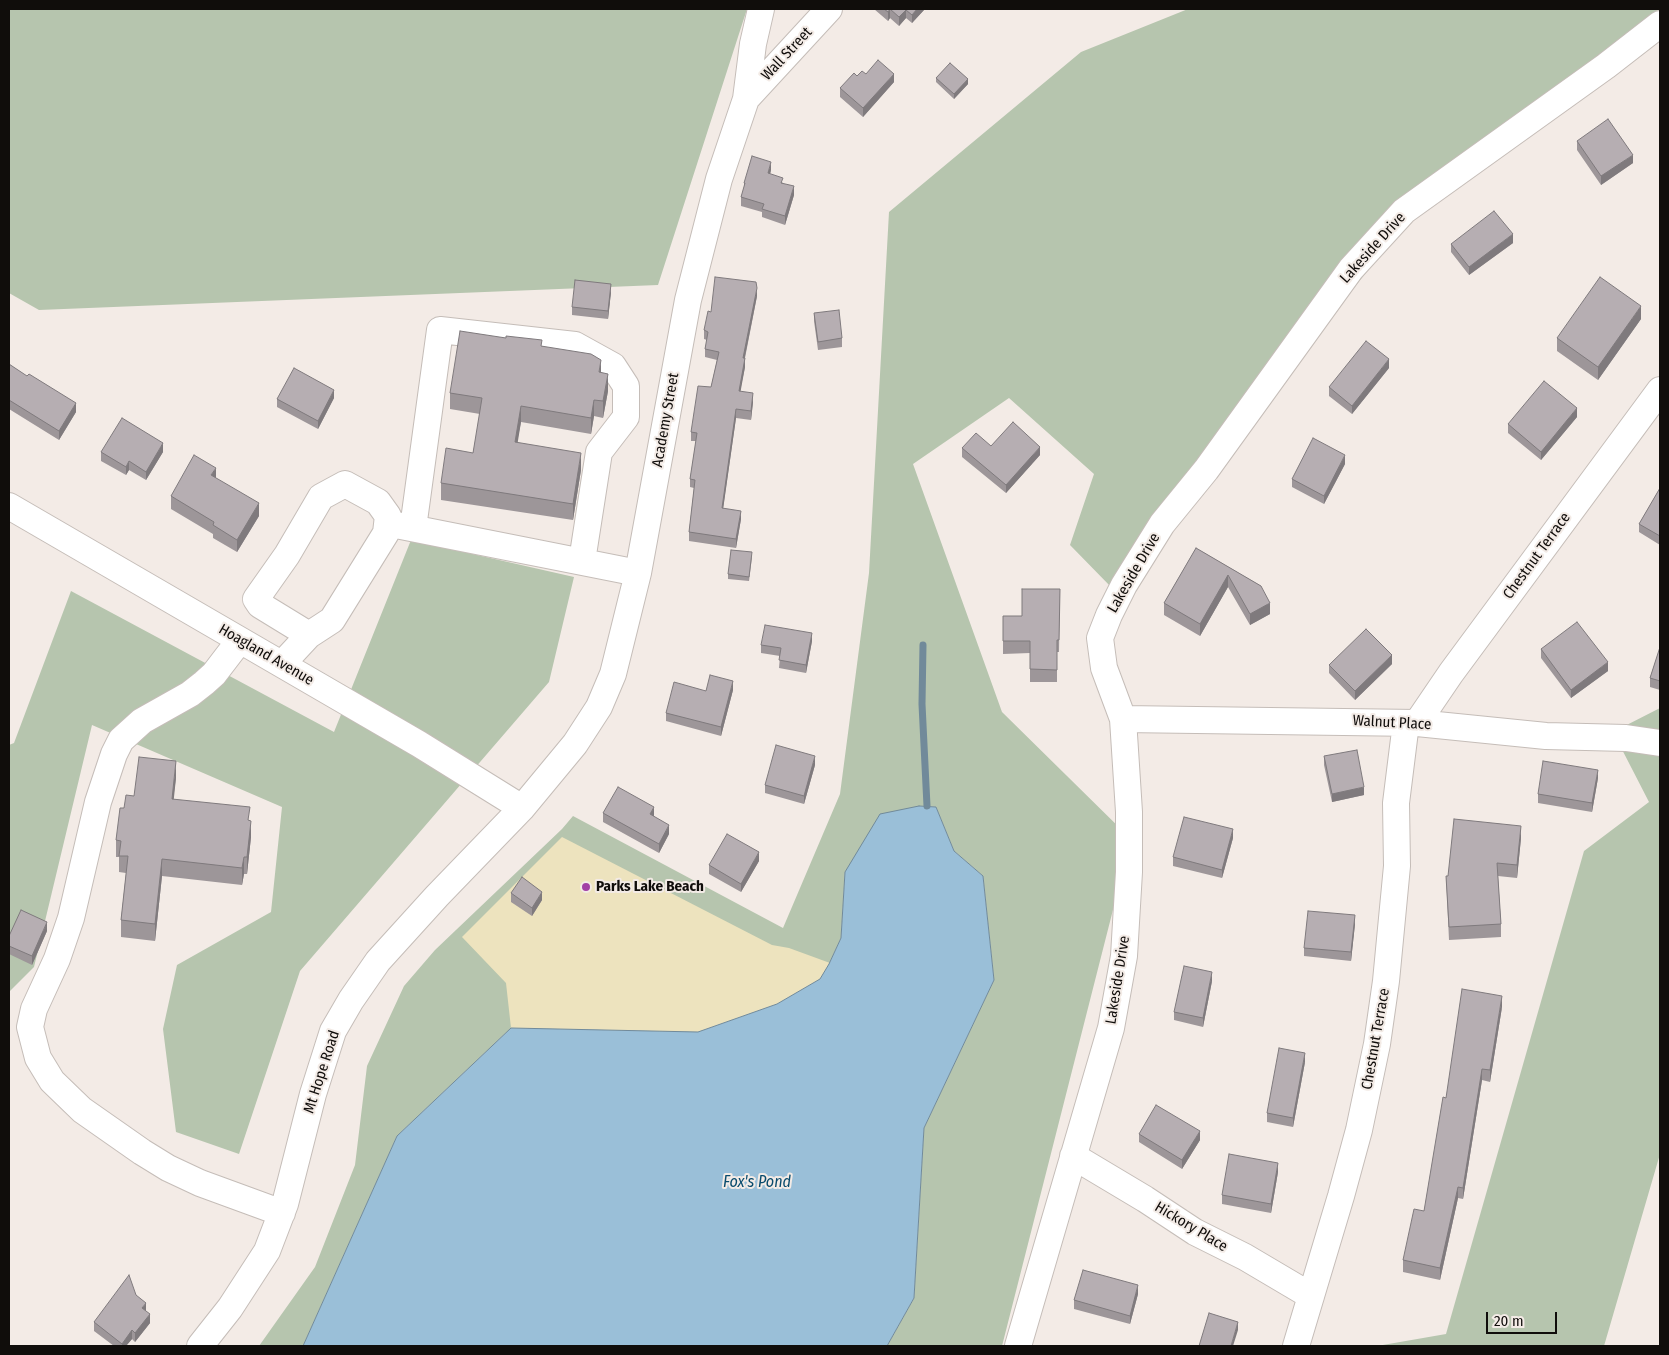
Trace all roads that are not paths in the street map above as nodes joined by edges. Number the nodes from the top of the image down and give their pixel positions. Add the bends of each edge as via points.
1 (761, 9) edge
2 (829, 9) edge
3 (1660, 24) edge
4 (746, 99) junction
5 (1660, 390) edge
6 (9, 506) edge
7 (387, 523) junction
8 (413, 528) junction
9 (582, 561) junction
10 (638, 573) junction
11 (309, 635) junction
12 (240, 640) junction
13 (282, 664) junction
14 (1123, 719) junction
15 (1412, 723) junction
16 (1660, 743) edge
17 (522, 808) junction
18 (1073, 1156) junction
19 (282, 1213) junction
20 (1311, 1296) junction
21 (200, 1346) edge
22 (1018, 1346) edge
23 (1296, 1346) edge

1 - 4 street, Academy Street
2 - 4 street, Wall Street
3 - 14 street, Lakeside Drive via 1404,211 1351,269 1206,470 1162,524 1124,585 1100,638 1104,668
4 - 10 street, Academy Street via 718,179 688,300
5 - 15 street, Chestnut Terrace
6 - 12 street, Hoagland Avenue
7 - 8 street
7 - 11 street via 386,533 332,620
7 - 11 street via 388,516 378,502 345,484 321,497 256,599 260,605
8 - 9 street
8 - 9 street via 440,330 575,345 614,366 626,386 626,417 599,452
9 - 10 street
10 - 17 street, Academy Street via 613,674 599,707 575,744
11 - 13 street
12 - 13 street, Hoagland Avenue
12 - 19 street via 204,683 142,720 121,740 98,802 71,918 34,1009 30,1027 38,1058 52,1081 82,1110 168,1168
13 - 17 street, Hoagland Avenue
14 - 15 street, Walnut Place
14 - 18 street, Lakeside Drive via 1129,812 1124,956 1111,1028
15 - 16 street, Walnut Place
15 - 20 street, Chestnut Terrace via 1396,803 1397,866 1377,1044 1359,1130
17 - 19 street, Mt Hope Road via 378,961 351,1000 333,1031
18 - 20 street, Hickory Place via 1195,1232
18 - 22 street, Lakeside Drive
19 - 21 street, Mt Hope Road via 267,1251 230,1308
20 - 23 street, Chestnut Terrace

